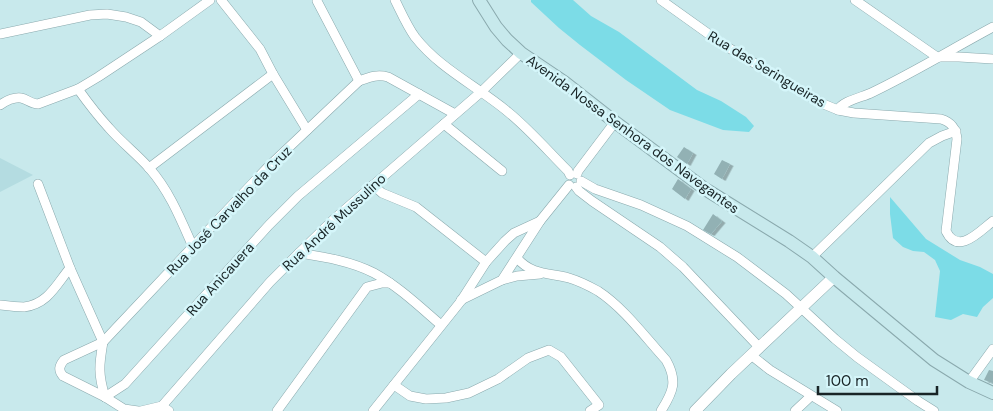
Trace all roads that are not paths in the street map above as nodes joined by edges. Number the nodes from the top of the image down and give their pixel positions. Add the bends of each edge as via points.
1 (210, 0) edge
2 (221, 0) edge
3 (395, 0) edge
4 (479, 0) edge
5 (661, 0) edge
6 (856, 0) edge
7 (317, 1) dead end
8 (993, 27) edge
9 (0, 34) edge
10 (160, 36) junction
11 (521, 53) junction
12 (937, 57) junction
13 (993, 59) edge
14 (273, 74) junction
15 (359, 81) junction
16 (78, 89) junction
17 (482, 92) junction
18 (419, 94) junction
19 (864, 97) junction
20 (0, 104) edge
21 (838, 110) junction
22 (456, 114) junction
23 (868, 114) junction
24 (615, 122) junction
25 (444, 124) junction
26 (307, 130) junction
27 (956, 131) junction
28 (149, 168) junction
29 (502, 171) dead end
30 (574, 180) junction
31 (38, 184) dead end
32 (372, 185) junction
33 (540, 221) junction
34 (993, 221) edge
35 (193, 247) junction
36 (299, 253) junction
37 (812, 257) junction
38 (517, 258) junction
39 (486, 262) junction
40 (361, 267) junction
41 (70, 268) junction
42 (543, 273) junction
43 (834, 277) junction
44 (502, 280) junction
45 (390, 283) junction
46 (367, 287) junction
47 (461, 300) junction
48 (0, 305) edge
49 (801, 307) junction
50 (441, 325) junction
51 (102, 342) junction
52 (993, 349) edge
53 (755, 351) junction
54 (969, 382) junction
55 (394, 385) junction
56 (993, 393) edge
57 (812, 396) junction
58 (105, 397) junction
59 (166, 409) edge
60 (140, 411) edge
61 (277, 411) edge
62 (373, 411) edge
63 (590, 411) edge
64 (661, 411) edge
65 (695, 411) edge
66 (795, 411) edge
67 (837, 411) edge
68 (934, 411) edge

1 - 10 street
2 - 14 street via 260,49
3 - 17 street via 414,36 429,53
4 - 11 main road, Avenida Nossa Senhora dos Navegantes via 496,27
5 - 21 street, Rua das Seringueiras via 724,45
6 - 12 street
7 - 15 street
8 - 12 street
9 - 10 street via 107,14 141,22
10 - 16 street
11 - 17 street, Rua André Mussulino
11 - 24 main road, Avenida Nossa Senhora dos Navegantes
12 - 13 street
12 - 19 street
14 - 26 street
14 - 28 street
15 - 18 street via 381,76
15 - 26 street, Rua José Carvalho da Cruz
16 - 20 street via 38,104 21,98
16 - 28 street via 109,129
17 - 22 street, Rua André Mussulino
17 - 30 street via 522,125
18 - 22 street
18 - 58 street, Rua Anicauera via 298,196 125,384
19 - 21 street via 842,105
19 - 23 street via 863,109
21 - 23 street, Rua das Seringueiras
22 - 25 street, Rua André Mussulino
23 - 27 street, Rua das Seringueiras via 941,119 948,121
24 - 30 street
24 - 37 main road, Avenida Nossa Senhora dos Navegantes via 705,189
25 - 29 street
25 - 32 street, Rua André Mussulino
26 - 35 street, Rua José Carvalho da Cruz
27 - 34 street via 946,231 949,238 966,241
27 - 37 street via 929,144
28 - 35 street via 170,197
30 - 33 street
30 - 49 street via 687,226 745,262
30 - 53 street via 585,196 660,247 683,267
31 - 41 street
32 - 36 street, Rua André Mussulino
32 - 39 street via 416,208
33 - 38 street
33 - 39 street via 514,233
35 - 51 street, Rua José Carvalho da Cruz
36 - 40 street
36 - 59 street, Rua André Mussulino via 270,282
37 - 43 main road, Avenida Nossa Senhora dos Navegantes
38 - 42 street via 526,267
38 - 44 street
39 - 47 street
40 - 45 street
40 - 46 street
41 - 48 street via 50,296 38,304 23,307
41 - 51 street
42 - 44 street
42 - 64 street via 575,280 598,292 617,306 666,360 674,386
43 - 49 street
43 - 54 main road, Avenida Nossa Senhora dos Navegantes via 934,360
44 - 47 street
45 - 46 street
45 - 50 street
46 - 61 street
47 - 50 street
49 - 53 street
49 - 68 street via 857,357
50 - 55 street
51 - 58 street via 99,368
51 - 58 street via 64,360 59,368 63,376
52 - 54 street
53 - 57 street via 770,370
53 - 65 street
54 - 56 main road, Avenida Nossa Senhora dos Navegantes
55 - 62 street
55 - 63 street via 410,396 426,399 469,393 498,379 528,358 549,350 561,357 599,405
57 - 66 street
57 - 67 street
58 - 60 street via 124,409
59 - 60 street

